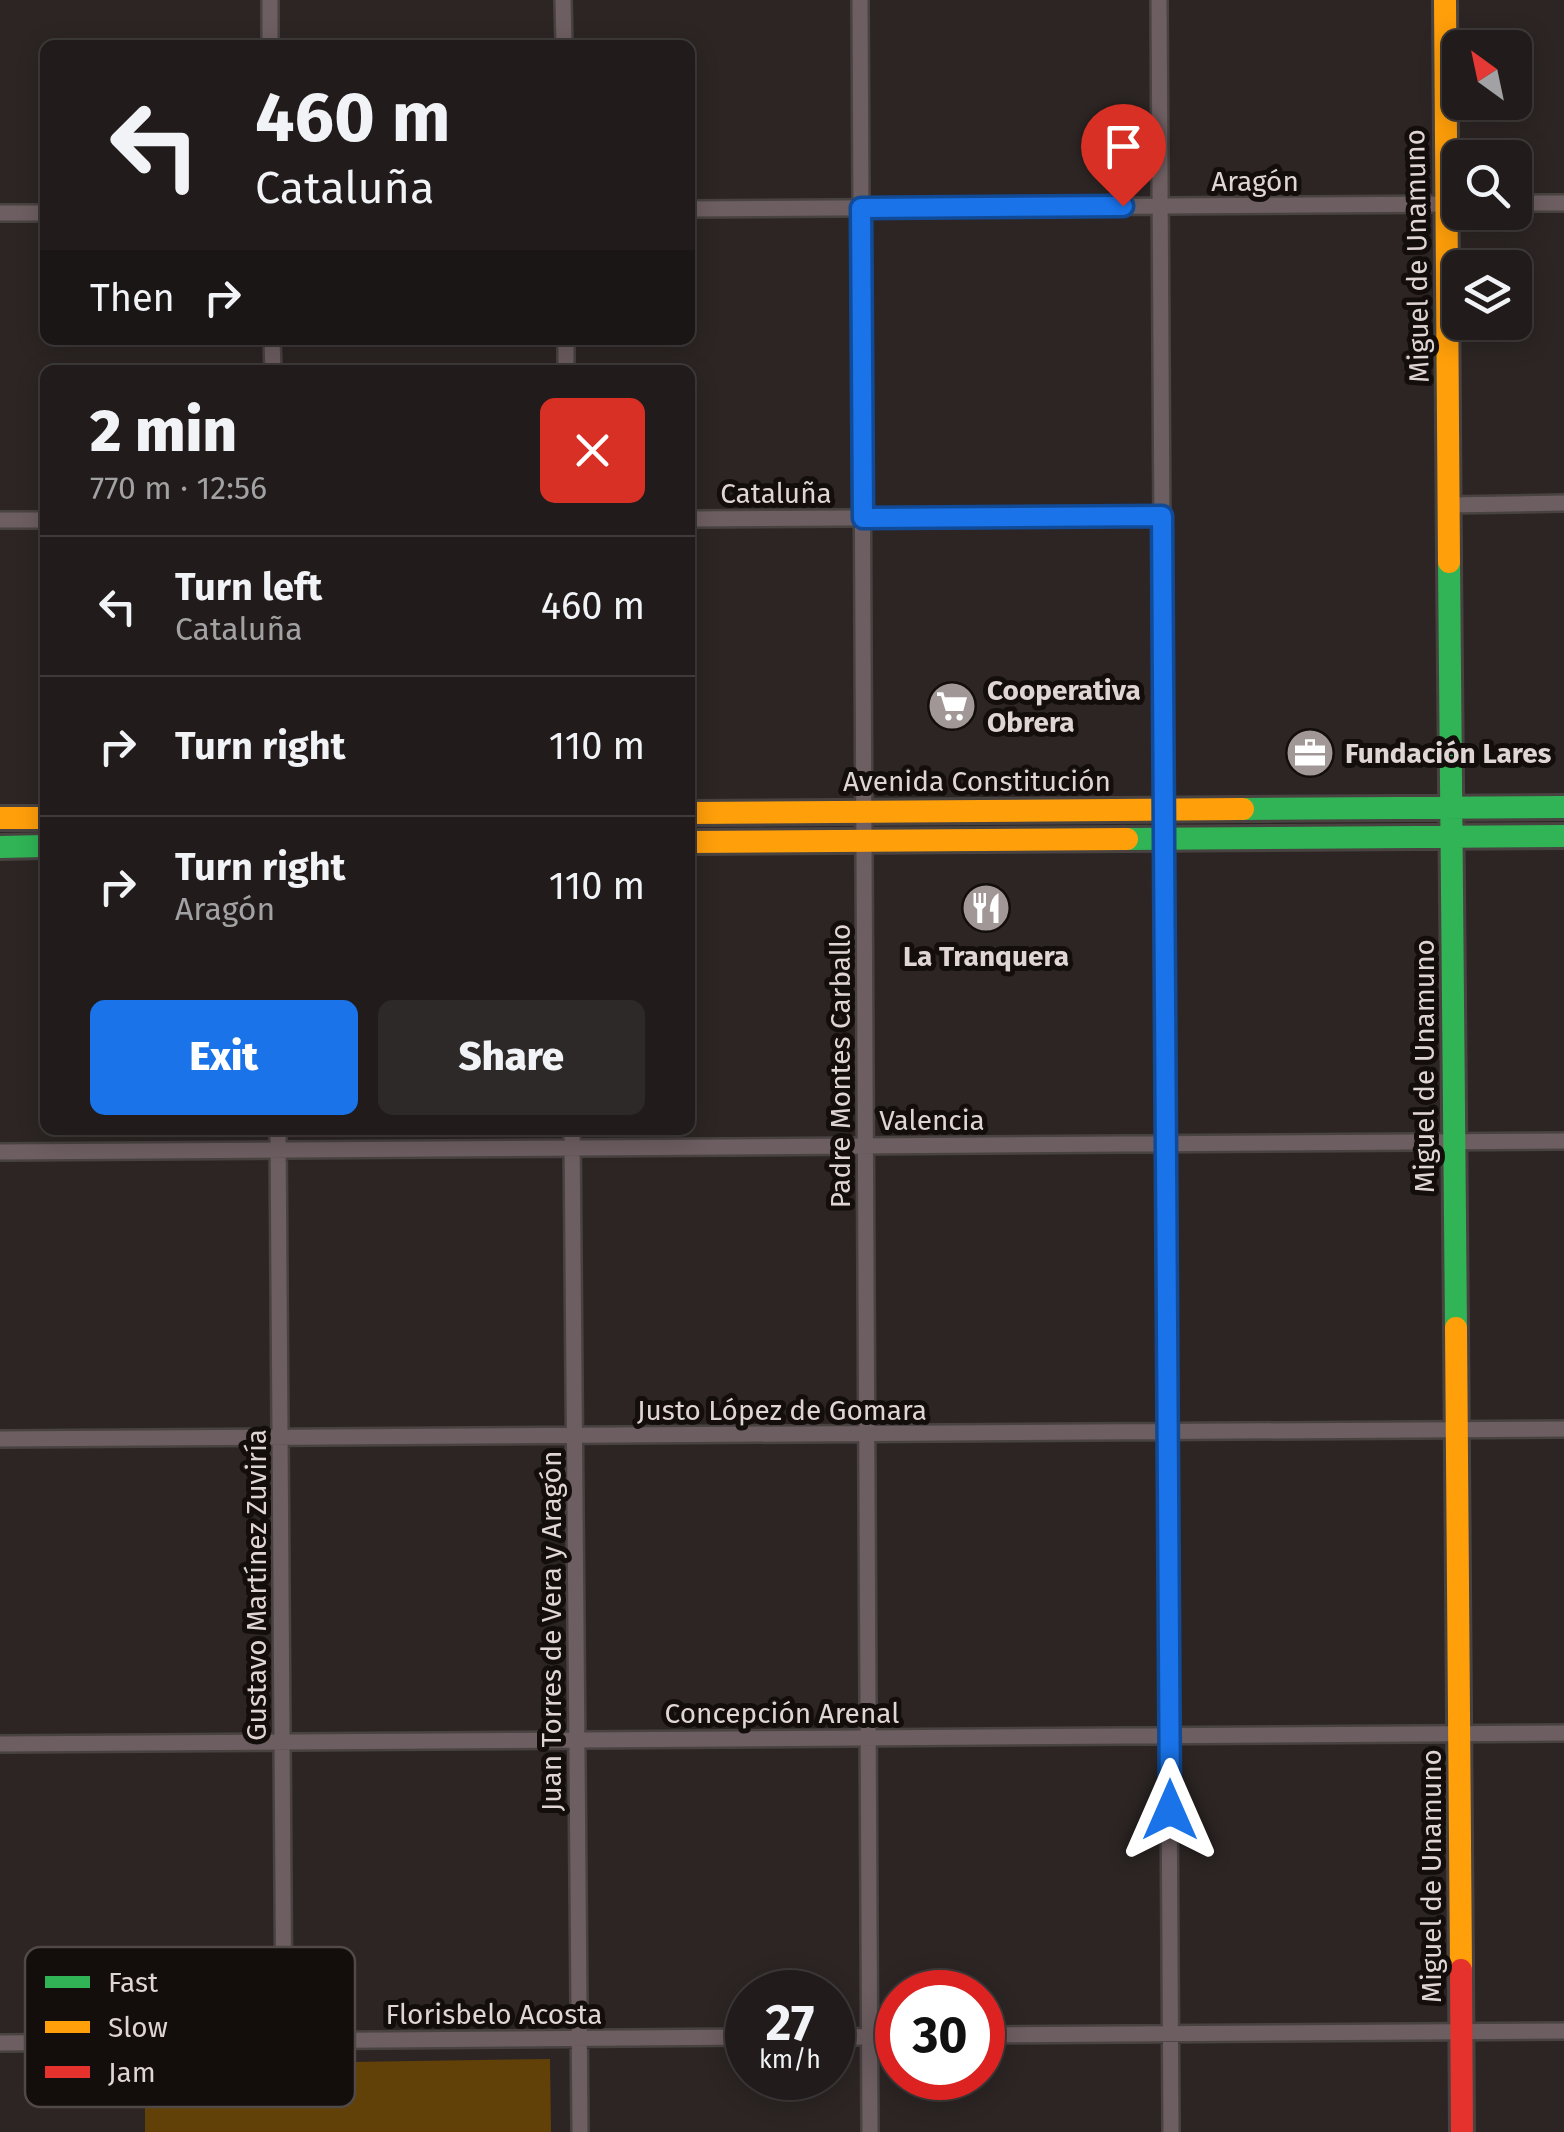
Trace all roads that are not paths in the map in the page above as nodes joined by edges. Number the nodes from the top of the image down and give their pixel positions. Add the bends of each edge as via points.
1 (270, 0) edge
2 (563, 0) edge
3 (860, 0) edge
4 (1159, 0) edge
5 (1444, 0) edge
6 (270, 40) edge
7 (564, 40) edge
8 (1450, 140) edge
9 (1564, 203) edge
10 (1442, 204) edge
11 (1532, 204) edge
12 (1160, 206) junction
13 (861, 208) junction
14 (695, 209) edge
15 (40, 213) edge
16 (0, 214) edge
17 (1453, 230) edge
18 (1564, 503) edge
19 (1450, 504) junction
20 (1162, 516) junction
21 (863, 518) junction
22 (695, 519) edge
23 (0, 520) edge
24 (40, 520) edge
25 (1564, 807) edge
26 (1452, 808) junction
27 (1164, 810) junction
28 (864, 812) junction
29 (695, 813) edge
30 (0, 818) edge
31 (40, 818) edge
32 (1452, 836) junction
33 (1564, 836) edge
34 (1163, 838) junction
35 (864, 841) junction
36 (695, 842) edge
37 (40, 846) edge
38 (0, 847) edge
39 (278, 1135) edge
40 (572, 1135) edge
41 (1564, 1141) edge
42 (1454, 1142) junction
43 (1166, 1144) junction
44 (866, 1146) junction
45 (572, 1148) junction
46 (278, 1150) junction
47 (0, 1152) edge
48 (1564, 1429) edge
49 (1457, 1430) junction
50 (1168, 1432) junction
51 (867, 1434) junction
52 (574, 1436) junction
53 (0, 1438) edge
54 (280, 1438) junction
55 (1460, 1734) junction
56 (1564, 1734) edge
57 (1170, 1736) junction
58 (868, 1738) junction
59 (577, 1740) junction
60 (282, 1742) junction
61 (0, 1744) edge
62 (283, 1947) edge
63 (1564, 2031) edge
64 (1462, 2032) junction
65 (1171, 2034) junction
66 (855, 2036) edge
67 (870, 2036) junction
68 (875, 2036) edge
69 (1005, 2036) edge
70 (725, 2037) edge
71 (579, 2038) junction
72 (355, 2040) edge
73 (0, 2043) edge
74 (25, 2043) edge
75 (580, 2132) edge
76 (870, 2132) edge
77 (1171, 2132) edge
78 (1462, 2132) edge

1 - 6 street
2 - 7 street
3 - 13 street, Padre Montes Carballo
4 - 12 street
5 - 8 street, Miguel de Unamuno
9 - 11 street
10 - 12 street, Aragón
12 - 13 street, Aragón
12 - 20 street
13 - 14 street, Aragón
13 - 21 street, Padre Montes Carballo
15 - 16 street
17 - 19 street, Miguel de Unamuno
18 - 19 street
19 - 26 street, Miguel de Unamuno
20 - 21 street, Cataluña
20 - 27 street
21 - 22 street, Cataluña
21 - 28 street, Padre Montes Carballo
23 - 24 street
25 - 26 street, Avenida Constitución
26 - 27 street, Avenida Constitución
26 - 32 street, Miguel de Unamuno
27 - 28 street, Avenida Constitución
27 - 34 street
28 - 29 street, Avenida Constitución
28 - 35 street, Padre Montes Carballo
30 - 31 street
32 - 33 street, Avenida Constitución
32 - 34 street, Avenida Constitución
32 - 42 street, Miguel de Unamuno
34 - 35 street, Avenida Constitución
34 - 43 street
35 - 36 street, Avenida Constitución
35 - 44 street, Padre Montes Carballo
37 - 38 street
39 - 46 street, Gustavo Martínez Zuviría
40 - 45 street, Juan Torres de Vera y Aragón
41 - 42 street, Valencia
42 - 43 street, Valencia
42 - 49 street, Miguel de Unamuno
43 - 44 street, Valencia
43 - 50 street
44 - 45 street, Valencia
44 - 51 street, Padre Montes Carballo
45 - 46 street, Valencia
45 - 52 street, Juan Torres de Vera y Aragón
46 - 47 street, Valencia
46 - 54 street, Gustavo Martínez Zuviría
48 - 49 street, Justo López de Gomara
49 - 50 street, Justo López de Gomara
49 - 55 street, Miguel de Unamuno
50 - 51 street, Justo López de Gomara
50 - 57 street
51 - 52 street, Justo López de Gomara
51 - 58 street, Padre Montes Carballo
52 - 54 street, Justo López de Gomara
52 - 59 street, Juan Torres de Vera y Aragón
53 - 54 street, Justo López de Gomara
54 - 60 street, Gustavo Martínez Zuviría
55 - 56 street, Concepción Arenal
55 - 57 street, Concepción Arenal
55 - 64 street, Miguel de Unamuno
57 - 58 street, Concepción Arenal
57 - 65 street
58 - 59 street, Concepción Arenal
58 - 67 street, Padre Montes Carballo
59 - 60 street, Concepción Arenal
59 - 71 street, Juan Torres de Vera y Aragón
60 - 61 street, Concepción Arenal
60 - 62 street, Gustavo Martínez Zuviría
63 - 64 street
64 - 65 street
64 - 78 street, Miguel de Unamuno
65 - 69 street
65 - 77 street
66 - 67 street
67 - 68 street
67 - 76 street, Padre Montes Carballo
70 - 71 street, Florisbelo Acosta
71 - 72 street, Florisbelo Acosta
71 - 75 street, Juan Torres de Vera y Aragón
73 - 74 street, Florisbelo Acosta

